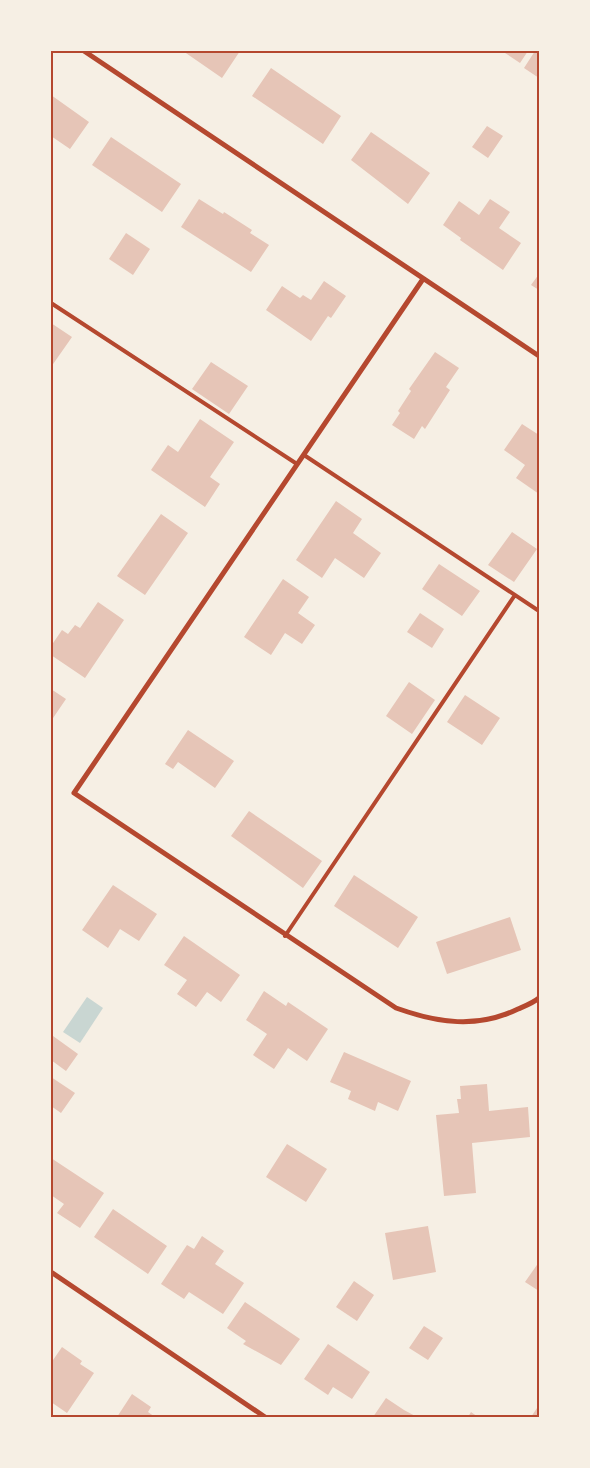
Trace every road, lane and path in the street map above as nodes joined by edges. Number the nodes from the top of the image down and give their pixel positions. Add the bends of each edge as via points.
1 (84, 51) edge
2 (423, 279) junction
3 (51, 303) edge
4 (539, 356) edge
5 (304, 455) junction
6 (297, 464) junction
7 (515, 595) junction
8 (539, 611) edge
9 (285, 936) junction
10 (539, 998) edge
11 (51, 1272) edge
12 (265, 1417) edge

1 - 2 street
2 - 4 street
2 - 5 street
3 - 6 lane
5 - 6 street
5 - 7 lane
6 - 9 street via 74,793
7 - 8 lane
7 - 9 lane
9 - 10 street via 396,1008 424,1018 451,1023 482,1022 509,1014
11 - 12 street

